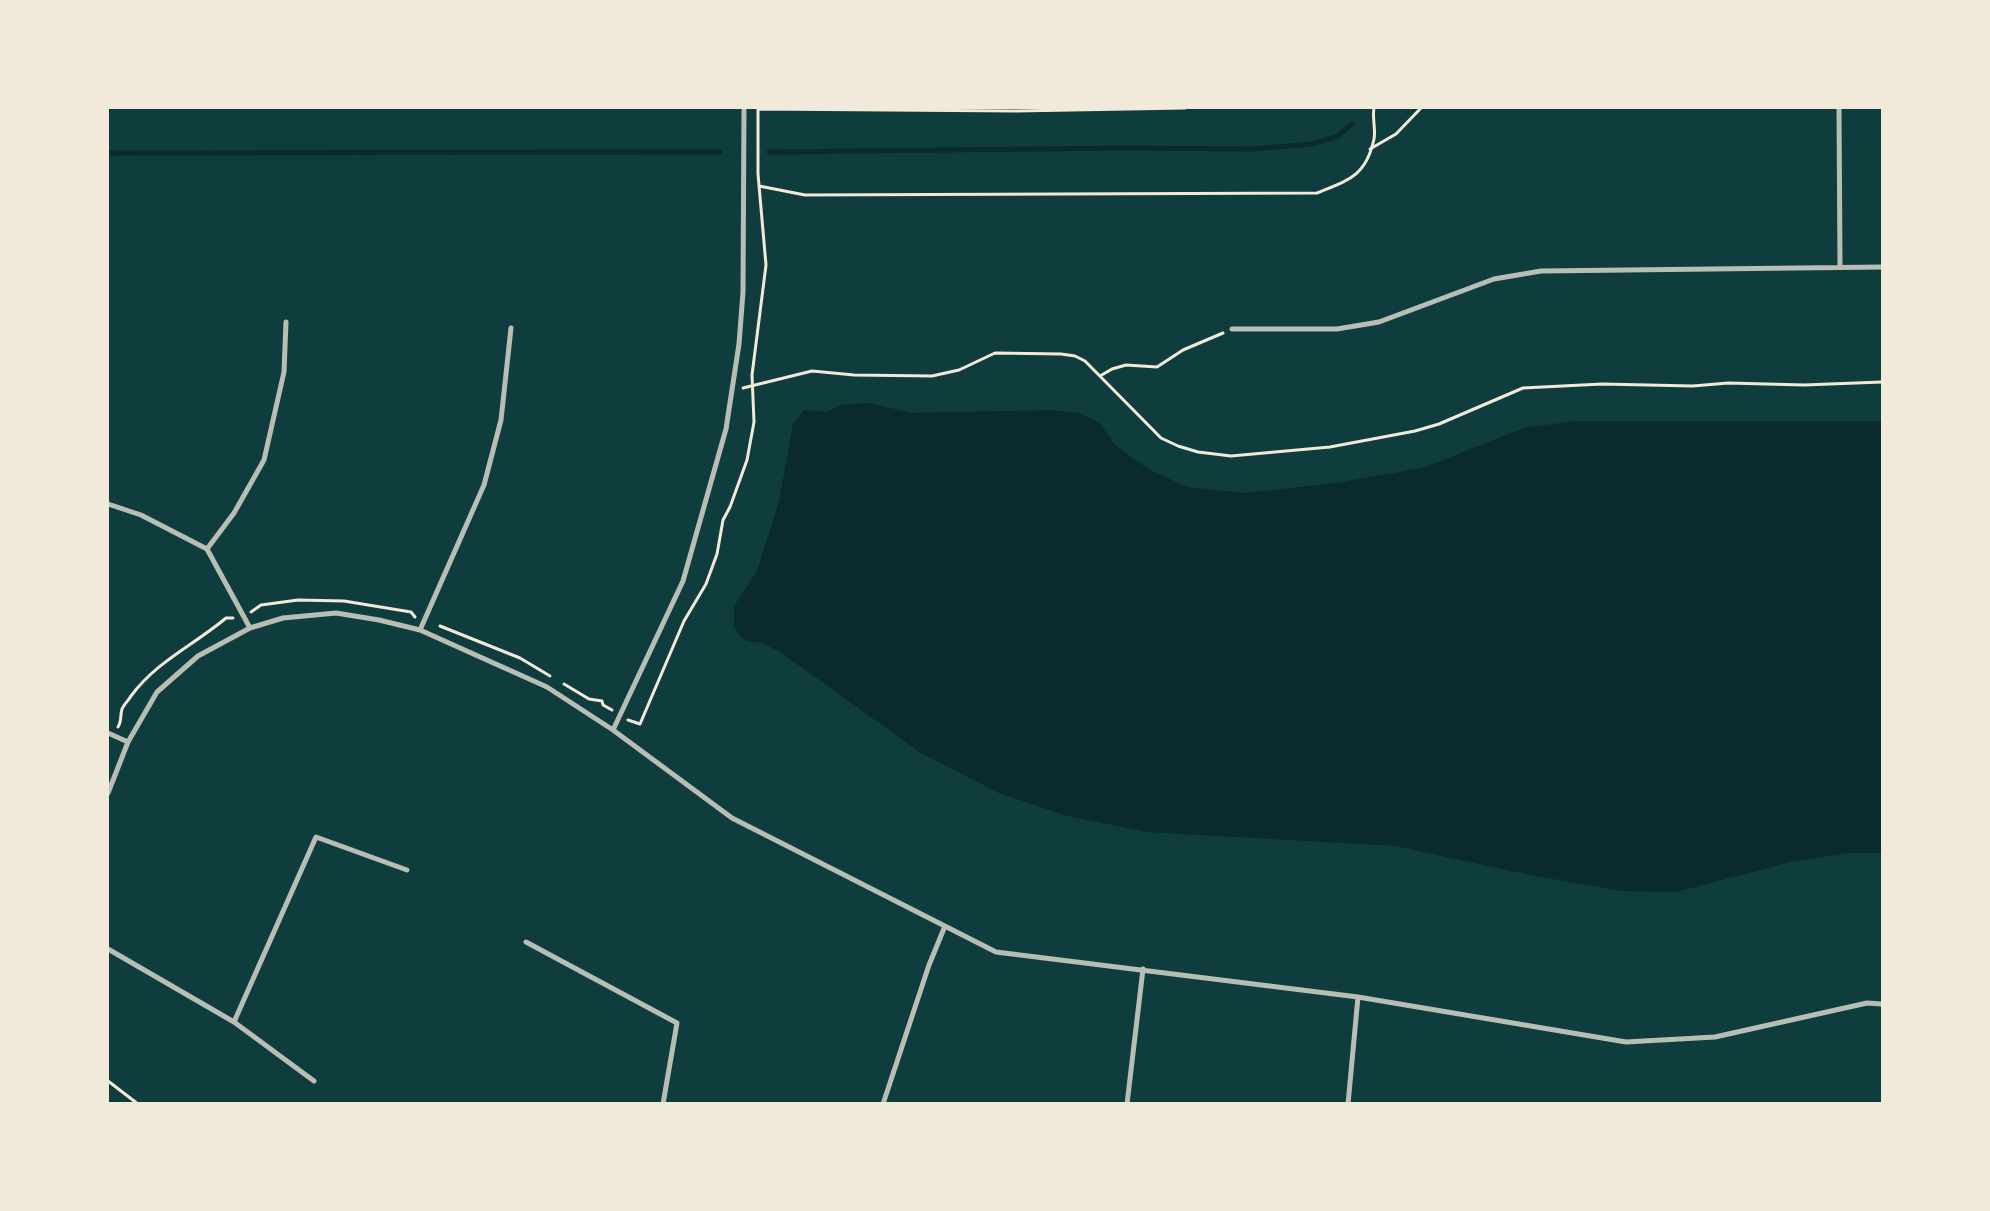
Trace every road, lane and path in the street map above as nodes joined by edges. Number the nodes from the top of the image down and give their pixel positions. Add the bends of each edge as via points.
1 (744, 108) edge
2 (758, 108) edge
3 (1185, 108) edge
4 (1374, 108) edge
5 (1421, 108) edge
6 (1839, 108) edge
7 (1370, 150) junction
8 (759, 186) junction
9 (1840, 267) junction
10 (1882, 267) edge
11 (286, 322) dead end
12 (511, 328) dead end
13 (1232, 329) joint
14 (1100, 376) junction
15 (1882, 382) edge
16 (752, 386) junction
17 (732, 391) junction
18 (108, 504) edge
19 (207, 550) junction
20 (243, 615) junction
21 (424, 621) junction
22 (250, 628) junction
23 (420, 630) junction
24 (620, 715) junction
25 (613, 730) junction
26 (108, 734) edge
27 (114, 736) junction
28 (128, 742) junction
29 (108, 793) edge
30 (407, 870) dead end
31 (945, 926) junction
32 (526, 942) dead end
33 (108, 949) edge
34 (1143, 969) junction
35 (1358, 997) junction
36 (1882, 1004) edge
37 (234, 1022) junction
38 (108, 1081) edge
39 (314, 1081) dead end
40 (138, 1104) edge
41 (663, 1104) edge
42 (883, 1104) edge
43 (1127, 1104) edge
44 (1348, 1104) edge

1 - 17 street via 743,292
2 - 3 path via 1016,111
2 - 8 path
4 - 7 path via 1374,138
5 - 7 path via 1396,134
6 - 9 street
7 - 8 path via 1353,179 1317,193 805,195
8 - 16 path via 766,266
9 - 10 street
9 - 13 street via 1541,271 1494,279 1379,322 1337,329
11 - 19 street via 284,372 264,460 234,513
12 - 21 street via 501,420 484,485
13 - 14 path via 1200,341 1157,367 1126,365 1112,368
14 - 15 path via 1161,438 1198,452 1231,456 1330,447 1415,431 1523,388 1602,384 1693,386
14 - 16 path via 1075,356 1016,352 995,353 959,370 932,376 812,371
16 - 17 path
16 - 24 path via 754,422 747,460 723,520 717,554 706,584 684,621 640,724
17 - 24 street via 726,429 683,581
18 - 19 street via 141,515
19 - 20 street
20 - 21 path via 258,610 261,605 298,600 344,601 411,612
20 - 22 street
20 - 27 path via 226,618 172,656 141,683 122,709 121,722
21 - 23 street
21 - 24 path via 520,658 589,699 602,701 603,705
22 - 23 street via 282,618 336,613
22 - 28 street via 198,656 157,692
23 - 25 street via 547,687
24 - 25 street
25 - 31 street via 732,818
26 - 27 street
27 - 28 street
28 - 29 street
30 - 37 street via 316,837
31 - 34 street via 996,952
31 - 42 street
32 - 41 street via 677,1023
33 - 37 street
34 - 35 street
34 - 43 street
35 - 36 street via 1626,1042 1715,1037 1868,1003
35 - 44 street
37 - 39 street
38 - 40 path

